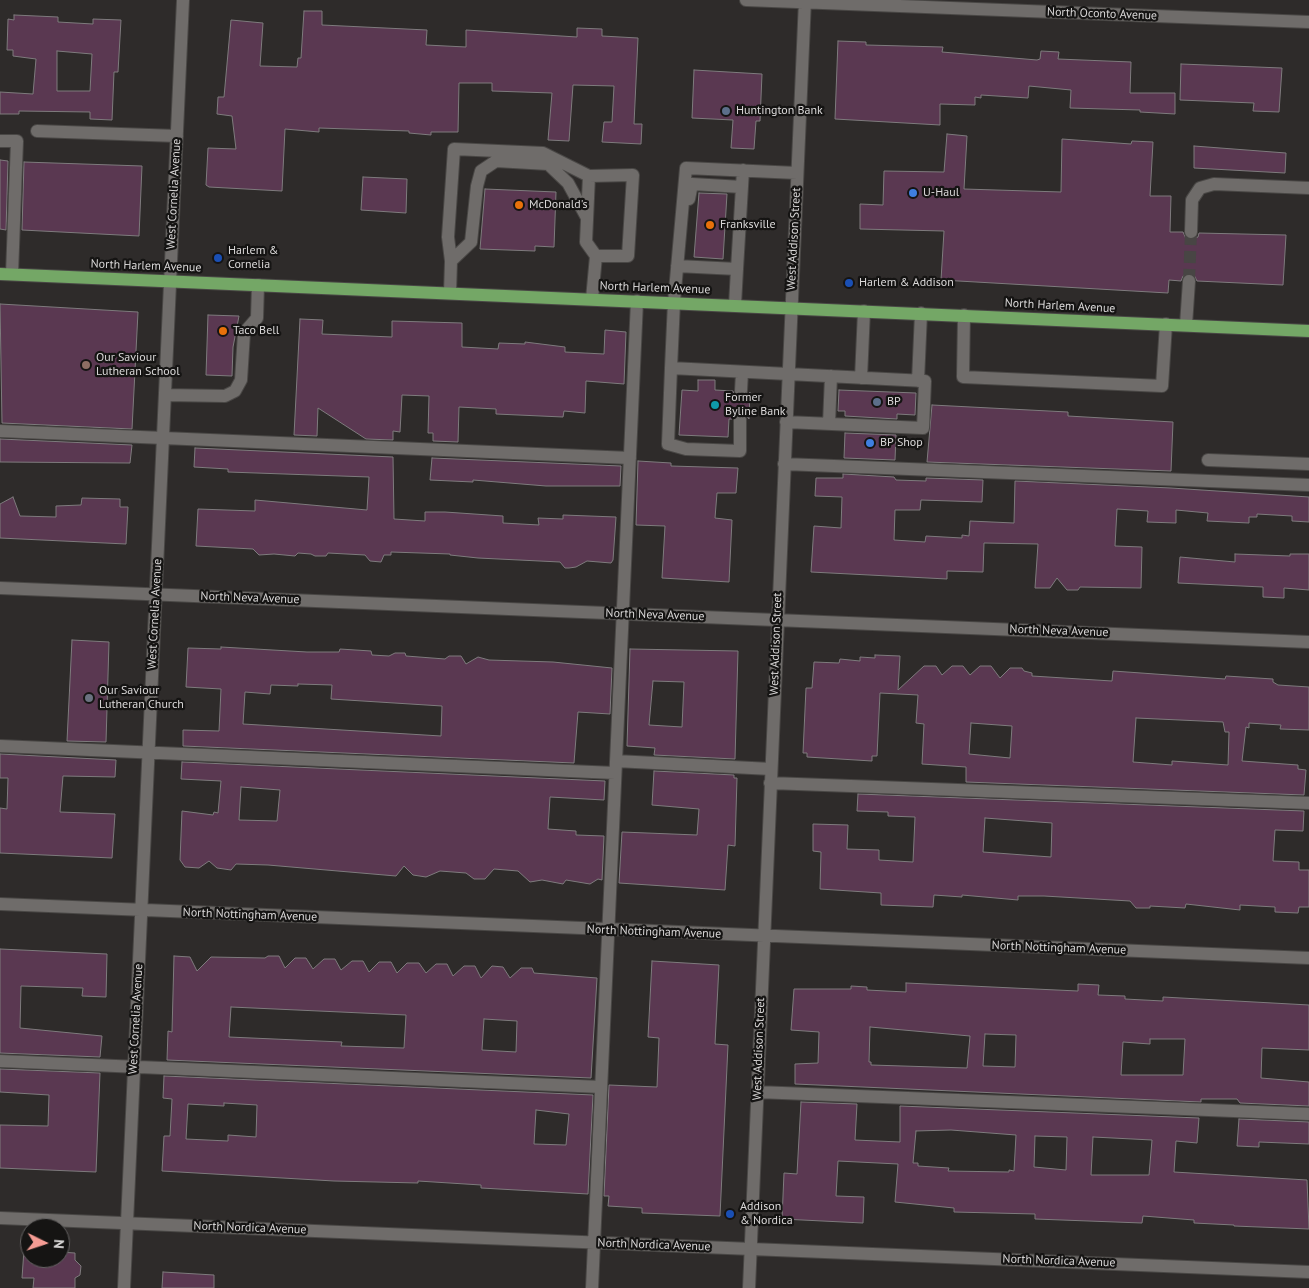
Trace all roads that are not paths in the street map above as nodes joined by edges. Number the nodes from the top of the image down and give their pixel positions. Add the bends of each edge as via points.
1 (183, 0) edge
2 (746, 0) edge
3 (805, 1) edge
4 (1309, 22) edge
5 (37, 131) dead end
6 (177, 136) junction
7 (0, 140) edge
8 (743, 170) junction
9 (797, 173) junction
10 (589, 176) junction
11 (742, 187) junction
12 (1309, 188) edge
13 (587, 218) junction
14 (1191, 232) tunnel mouth
15 (596, 256) junction
16 (451, 261) junction
17 (677, 266) junction
18 (737, 269) junction
19 (6, 274) edge
20 (171, 281) junction
21 (1188, 281) tunnel mouth
22 (258, 285) junction
23 (450, 293) junction
24 (592, 299) junction
25 (637, 301) junction
26 (674, 302) junction
27 (735, 305) junction
28 (790, 307) junction
29 (864, 311) junction
30 (921, 313) junction
31 (964, 315) junction
32 (1166, 324) junction
33 (1186, 325) junction
34 (1309, 330) edge
35 (672, 368) junction
36 (742, 372) junction
37 (788, 374) junction
38 (831, 376) junction
39 (861, 378) junction
40 (918, 381) junction
41 (741, 391) tunnel mouth
42 (165, 394) junction
43 (740, 419) tunnel mouth
44 (786, 422) junction
45 (829, 424) junction
46 (0, 431) edge
47 (163, 438) junction
48 (630, 458) junction
49 (1208, 460) dead end
50 (784, 464) junction
51 (1309, 464) edge
52 (1309, 486) edge
53 (0, 588) edge
54 (156, 594) junction
55 (622, 613) junction
56 (777, 620) junction
57 (1309, 642) edge
58 (0, 746) edge
59 (149, 752) junction
60 (615, 767) junction
61 (771, 769) junction
62 (770, 783) junction
63 (1309, 802) edge
64 (0, 904) edge
65 (141, 910) junction
66 (608, 930) junction
67 (764, 936) junction
68 (1309, 958) edge
69 (0, 1061) edge
70 (134, 1067) junction
71 (601, 1087) junction
72 (757, 1092) junction
73 (1309, 1114) edge
74 (0, 1218) edge
75 (127, 1223) junction
76 (594, 1243) junction
77 (750, 1249) junction
78 (1309, 1272) edge
79 (124, 1288) edge
80 (592, 1288) edge
81 (749, 1288) edge

1 - 6 street, West Cornelia Avenue
2 - 3 street, North Oconto Avenue
3 - 4 street, North Oconto Avenue
3 - 9 street, West Addison Street
5 - 6 street
6 - 20 street, West Cornelia Avenue
7 - 19 street via 17,141
8 - 9 street
8 - 11 street
8 - 17 street via 686,168
9 - 28 street, West Addison Street
10 - 13 street
10 - 15 street via 633,175 628,256
10 - 16 street via 543,153 454,149 448,238
11 - 17 street via 692,184 684,257
11 - 18 street
12 - 14 street via 1214,184 1200,188 1192,200
13 - 15 street via 586,242
13 - 16 street via 568,183 548,164 496,161 481,171 471,242
15 - 24 street
16 - 23 street
17 - 18 street
17 - 26 street
18 - 27 street
19 - 20 main road, North Harlem Avenue
20 - 22 main road, North Harlem Avenue
20 - 42 street, West Cornelia Avenue
21 - 33 street
22 - 23 main road, North Harlem Avenue
22 - 42 street via 257,318 244,332 241,380 236,392 225,396
23 - 24 main road, North Harlem Avenue
24 - 25 main road, North Harlem Avenue
25 - 26 main road, North Harlem Avenue
25 - 48 street
26 - 27 main road, North Harlem Avenue
26 - 35 street
27 - 28 main road, North Harlem Avenue
28 - 29 main road, North Harlem Avenue
28 - 37 street, West Addison Street
29 - 30 main road, North Harlem Avenue
29 - 39 street
30 - 31 main road, North Harlem Avenue
30 - 40 street
31 - 32 main road, North Harlem Avenue
31 - 32 street via 963,377 1162,386
32 - 33 main road, North Harlem Avenue
33 - 34 main road, North Harlem Avenue
35 - 36 street
35 - 43 street via 668,444 686,449 740,451
36 - 37 street
36 - 41 street
37 - 38 street
37 - 44 street, West Addison Street
38 - 39 street
38 - 45 street
39 - 40 street
40 - 45 street via 925,381 923,428
42 - 47 street, West Cornelia Avenue
44 - 45 street
44 - 50 street, West Addison Street
46 - 47 street
47 - 48 street
47 - 54 street, West Cornelia Avenue
48 - 55 street
49 - 51 street
50 - 52 street
50 - 56 street, West Addison Street
53 - 54 street, North Neva Avenue
54 - 55 street, North Neva Avenue
54 - 59 street, West Cornelia Avenue
55 - 56 street, North Neva Avenue
55 - 60 street
56 - 57 street, North Neva Avenue
56 - 61 street, West Addison Street
58 - 59 street
59 - 60 street
59 - 65 street, West Cornelia Avenue
60 - 61 street
60 - 66 street
61 - 62 street, West Addison Street
62 - 63 street
62 - 67 street, West Addison Street
64 - 65 street, North Nottingham Avenue
65 - 66 street, North Nottingham Avenue
65 - 70 street, West Cornelia Avenue
66 - 67 street, North Nottingham Avenue
66 - 71 street
67 - 68 street, North Nottingham Avenue
67 - 72 street, West Addison Street
69 - 70 street
70 - 71 street
70 - 75 street, West Cornelia Avenue
71 - 76 street
72 - 73 street
72 - 77 street, West Addison Street
74 - 75 street, North Nordica Avenue
75 - 76 street, North Nordica Avenue
75 - 79 street, West Cornelia Avenue
76 - 77 street, North Nordica Avenue
76 - 80 street
77 - 78 street, North Nordica Avenue
77 - 81 street, West Addison Street

